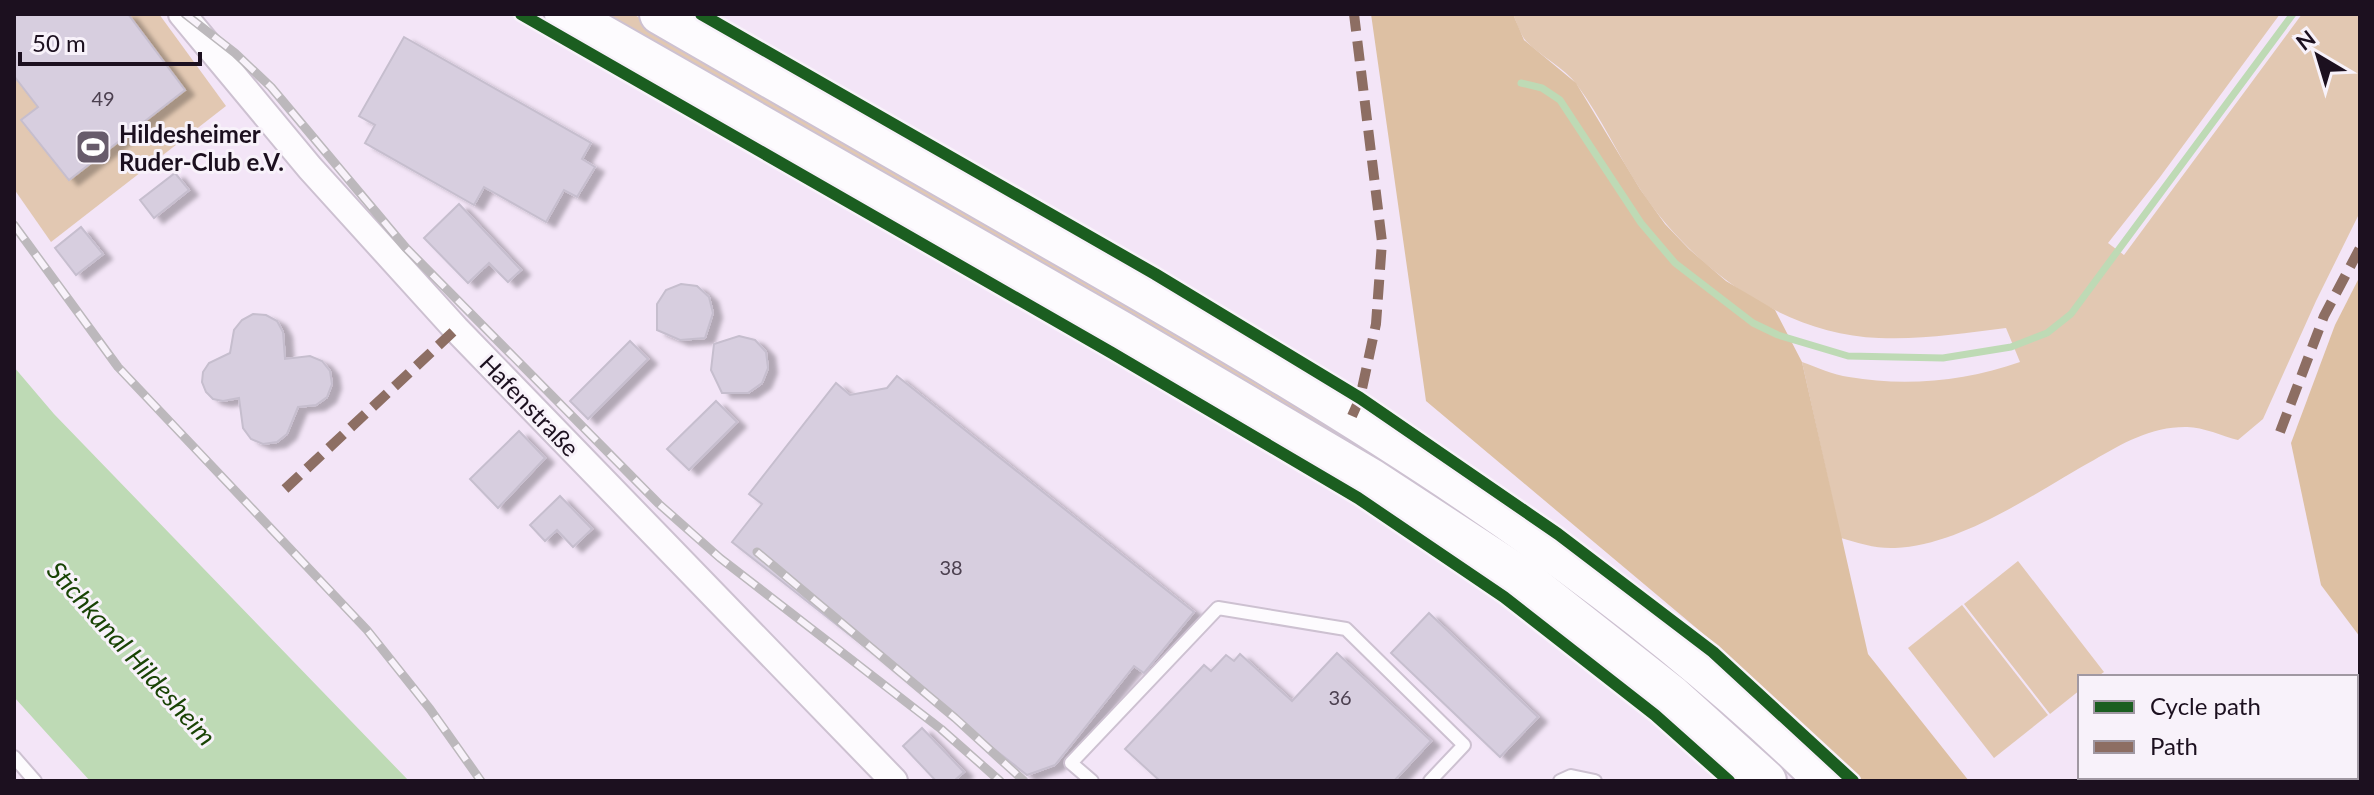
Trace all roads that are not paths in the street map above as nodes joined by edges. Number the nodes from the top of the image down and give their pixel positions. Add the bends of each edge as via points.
1 (182, 14) edge
2 (565, 14) edge
3 (660, 14) edge
4 (14, 757) edge
5 (35, 781) edge
6 (894, 781) edge
7 (1092, 781) edge
8 (1430, 781) edge
9 (1560, 781) edge
10 (1595, 781) edge
11 (1766, 781) edge
12 (1826, 781) edge

1 - 6 street, Hafenstraße via 310,168 456,329
2 - 11 main road via 1371,479 1521,577 1672,696
3 - 12 main road via 1352,416 1547,545 1698,664
4 - 5 lane
7 - 8 lane via 1071,763 1218,608 1346,629 1464,745
9 - 10 lane via 1571,776

